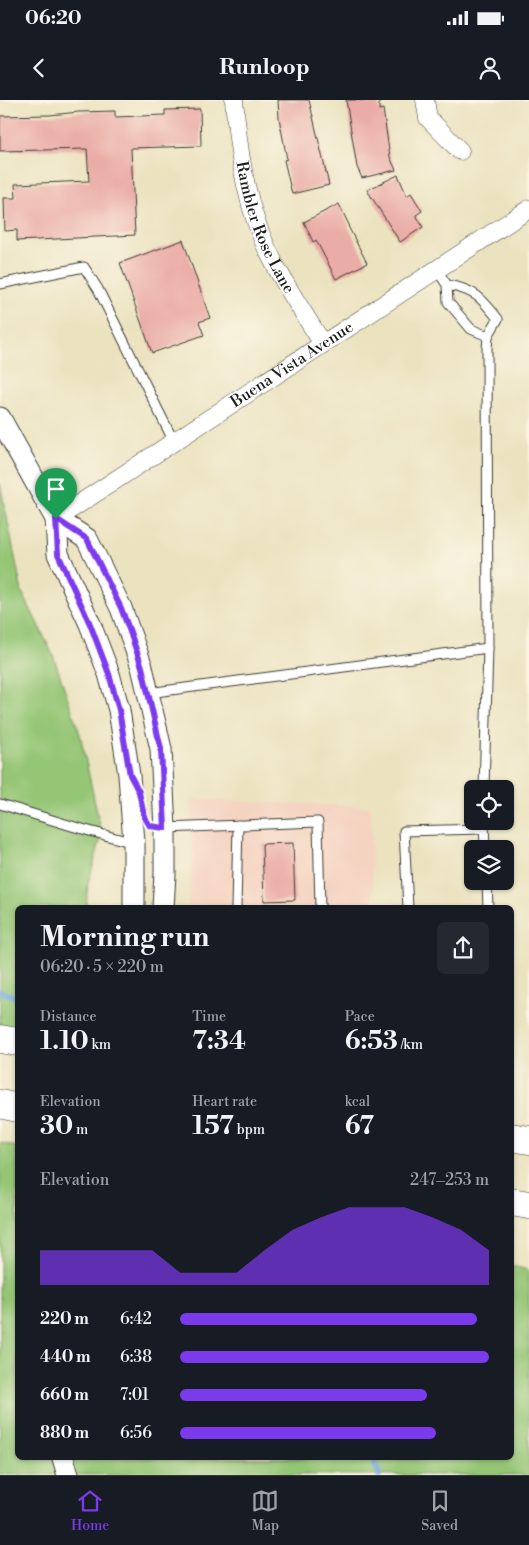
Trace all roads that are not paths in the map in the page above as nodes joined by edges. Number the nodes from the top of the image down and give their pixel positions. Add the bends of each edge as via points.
1 (234, 100) edge
2 (425, 100) edge
3 (460, 152) dead end
4 (529, 209) edge
5 (437, 270) junction
6 (0, 284) edge
7 (447, 284) junction
8 (488, 336) junction
9 (323, 344) junction
10 (0, 418) edge
11 (174, 442) junction
12 (56, 519) junction
13 (488, 648) junction
14 (148, 693) junction
15 (130, 775) junction
16 (484, 780) edge
17 (0, 804) edge
18 (238, 825) junction
19 (464, 826) edge
20 (165, 828) junction
21 (134, 843) junction
22 (487, 890) edge
23 (134, 905) edge
24 (163, 905) edge
25 (236, 905) edge
26 (320, 905) edge
27 (408, 905) edge
28 (488, 905) edge
29 (0, 1039) edge
30 (15, 1042) edge
31 (0, 1104) edge
32 (15, 1107) edge
33 (514, 1138) edge
34 (529, 1140) edge
35 (514, 1202) edge
36 (529, 1205) edge
37 (64, 1460) edge
38 (68, 1475) edge

1 - 9 street, Rambler Rose Lane via 247,188 261,234 290,293
2 - 3 street via 428,118
4 - 5 street, Buena Vista Avenue
5 - 7 lane
5 - 9 street, Buena Vista Avenue
6 - 11 lane via 84,268 98,289
7 - 8 lane via 448,302 471,329
7 - 8 lane via 469,290 484,301 498,319
8 - 13 lane
9 - 11 street, Buena Vista Avenue
10 - 12 street
11 - 12 street, Buena Vista Avenue
12 - 14 street via 87,539 121,608
12 - 15 street via 58,554 109,674
13 - 14 lane
13 - 16 lane
14 - 20 street via 161,749
15 - 20 street via 150,826
15 - 21 street
17 - 21 lane
18 - 20 lane
18 - 25 lane
18 - 26 lane via 318,822
19 - 27 lane via 404,831
20 - 24 street
21 - 23 street
22 - 28 lane
29 - 30 highway
31 - 32 highway
33 - 34 highway
35 - 36 highway
37 - 38 street

